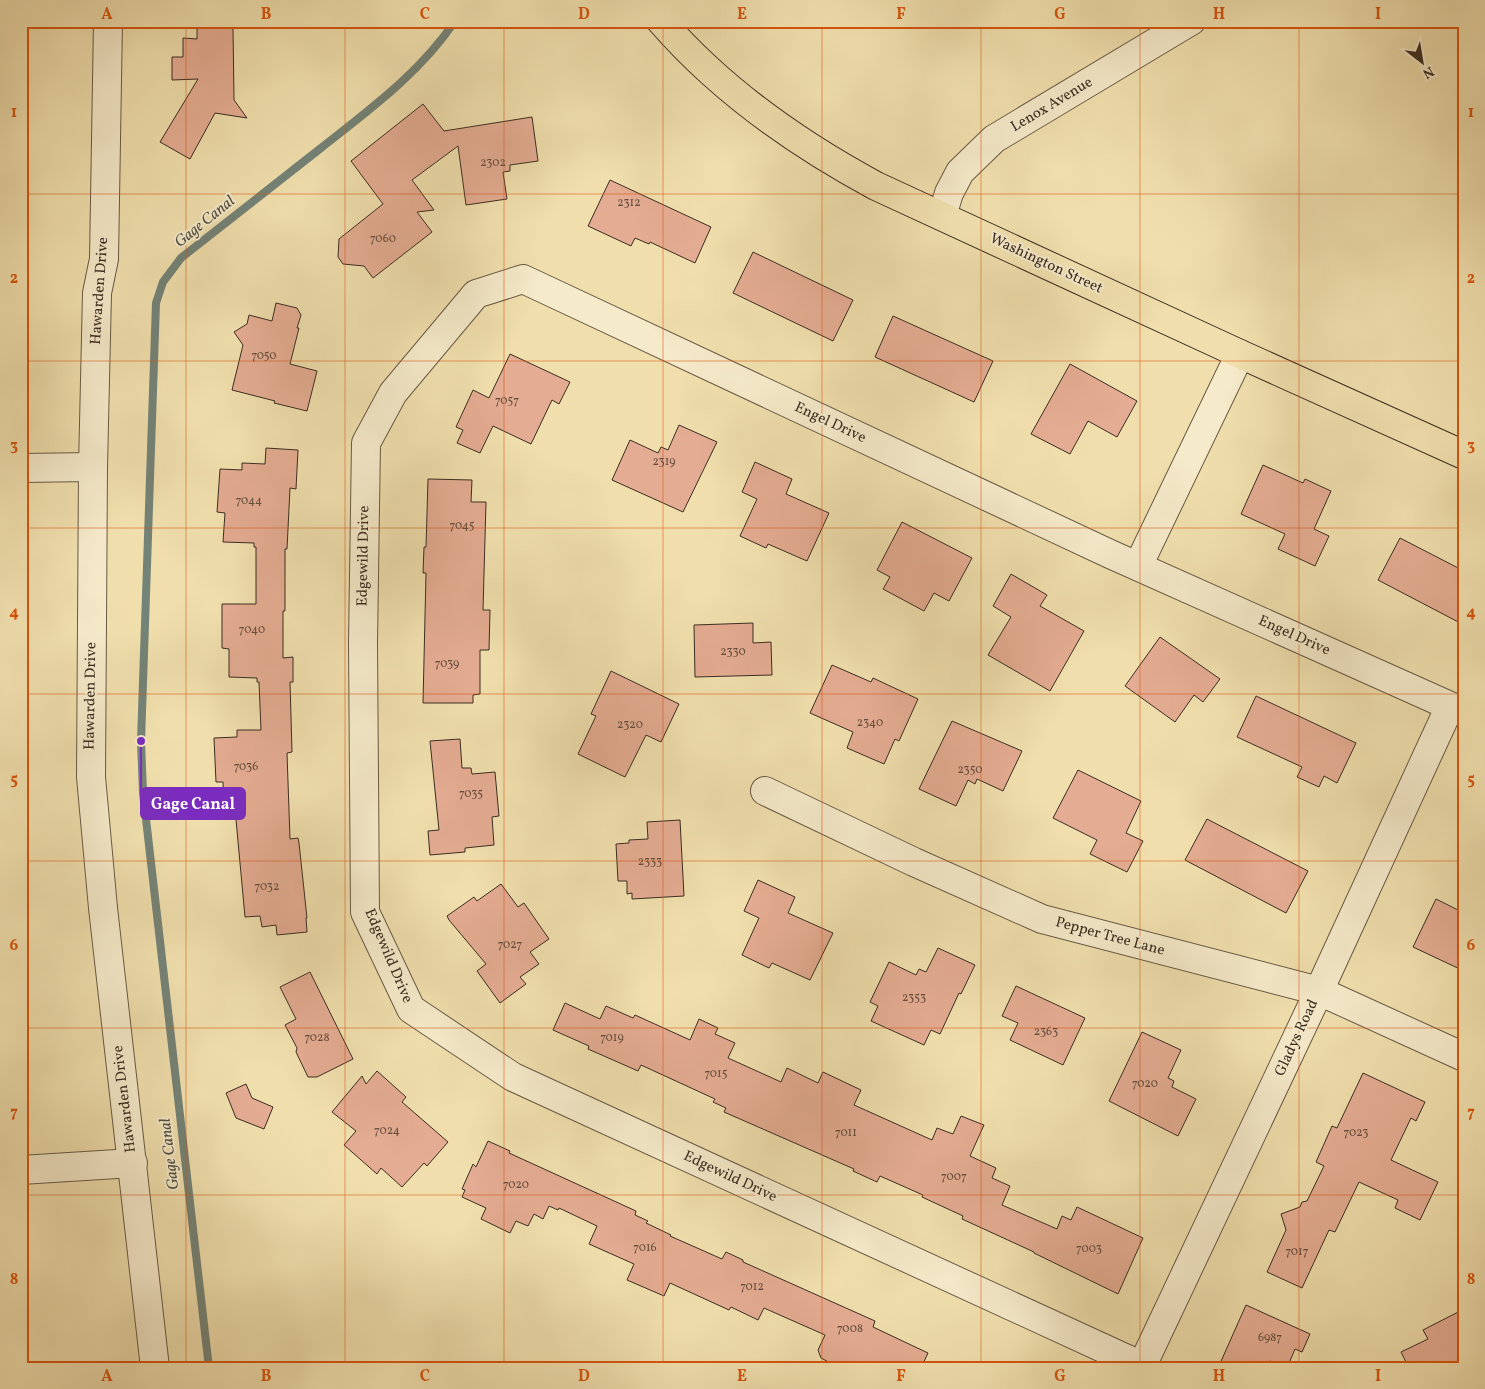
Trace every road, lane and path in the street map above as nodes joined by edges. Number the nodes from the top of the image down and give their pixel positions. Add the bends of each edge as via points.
1 (108, 21) edge
2 (661, 21) edge
3 (1191, 21) edge
4 (942, 216) junction
5 (523, 278) joint
6 (1240, 354) junction
7 (1464, 455) edge
8 (93, 467) junction
9 (21, 468) edge
10 (1138, 566) junction
11 (1450, 706) joint
12 (765, 791) dead end
13 (1319, 991) junction
14 (1464, 1057) edge
15 (133, 1163) junction
16 (21, 1170) edge
17 (1142, 1367) edge
18 (155, 1368) edge

1 - 8 street, Hawarden Drive via 104,260 97,293
2 - 4 main road, Washington Street via 721,81 782,127 844,169
3 - 4 street, Lenox Avenue via 994,139 960,172
4 - 6 main road, Washington Street
5 - 10 street, Engel Drive
5 - 17 street, Edgewild Drive via 476,294 393,393 366,443 362,643 365,912 410,1009 513,1077
6 - 7 main road, Washington Street
6 - 10 street
8 - 9 street
8 - 15 street, Hawarden Drive via 91,777
10 - 11 street, Engel Drive
11 - 13 street, Gladys Road
12 - 13 street, Pepper Tree Lane via 1042,919
13 - 14 street, Pepper Tree Lane
13 - 17 street, Gladys Road
15 - 16 street
15 - 18 street, Hawarden Drive

